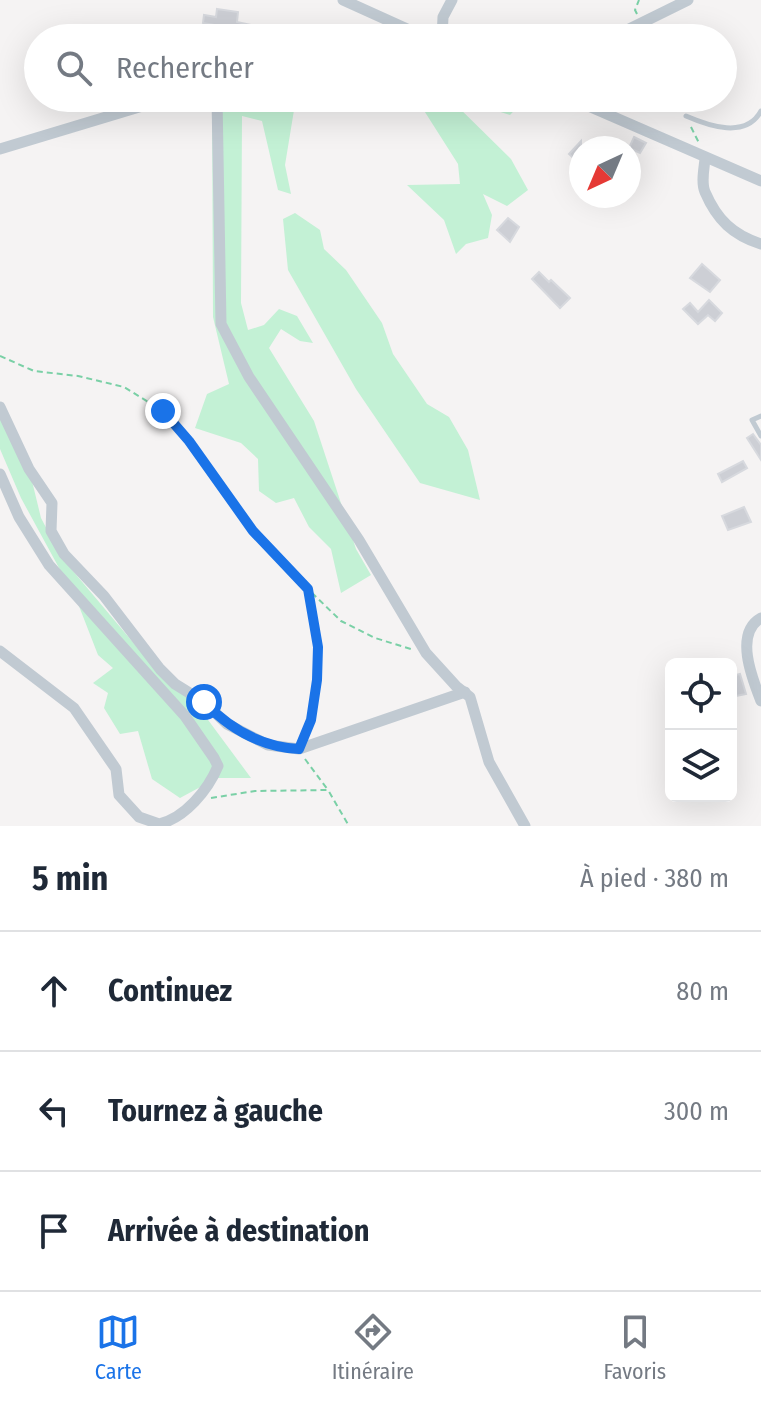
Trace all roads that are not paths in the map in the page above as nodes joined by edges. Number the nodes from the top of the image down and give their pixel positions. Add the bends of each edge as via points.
1 (343, 0) edge
2 (452, 0) edge
3 (688, 0) edge
4 (396, 24) edge
5 (443, 24) edge
6 (639, 24) edge
7 (761, 111) edge
8 (123, 112) edge
9 (217, 112) edge
10 (601, 112) edge
11 (686, 116) road end
12 (0, 149) edge
13 (705, 159) junction
14 (759, 176) edge
15 (761, 244) edge
16 (0, 407) edge
17 (761, 416) edge
18 (761, 436) edge
19 (0, 474) edge
20 (761, 618) edge
21 (0, 651) edge
22 (465, 692) junction
23 (761, 701) edge
24 (525, 826) edge

1 - 4 street
2 - 5 street
3 - 6 street
7 - 11 lane via 756,120 731,129
8 - 12 street
9 - 22 street via 221,324 249,377 359,540 426,653
10 - 13 street
13 - 14 street
13 - 15 street via 704,190 730,230
16 - 22 street via 29,469 52,503 51,531 64,554 160,669 227,724 268,745 299,749
17 - 18 lane via 752,420
19 - 21 street via 49,565 185,716 214,758 215,773 177,818 159,824 139,817 119,795 116,769 74,708
20 - 23 street via 746,638
22 - 24 street via 489,762

